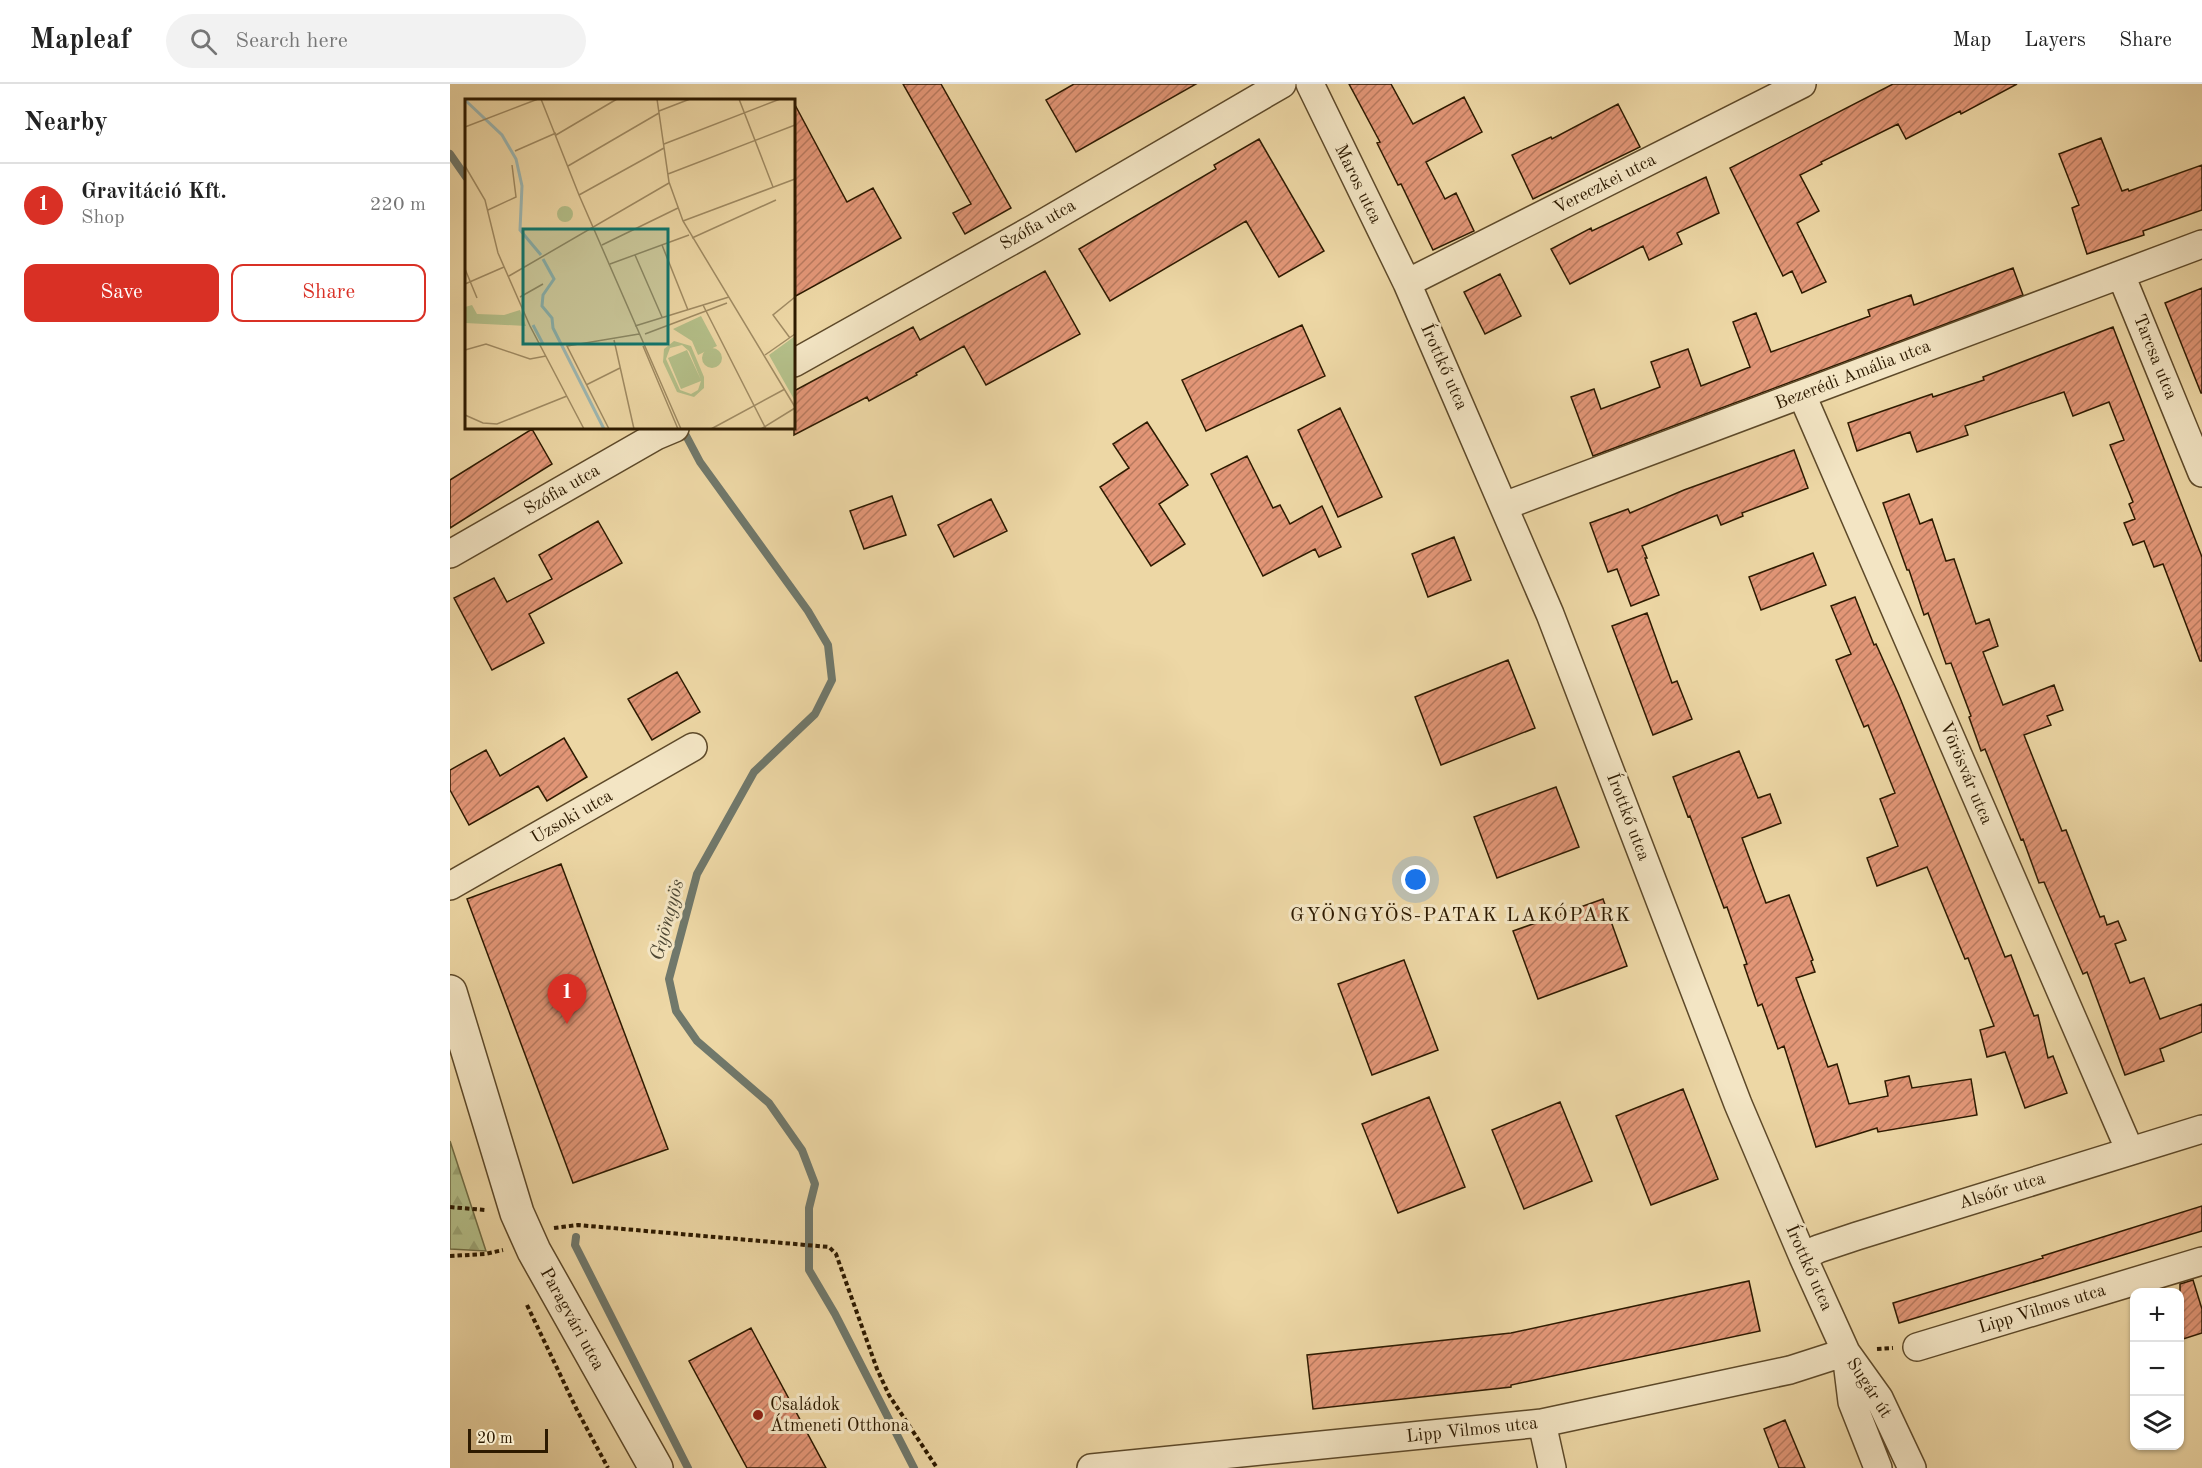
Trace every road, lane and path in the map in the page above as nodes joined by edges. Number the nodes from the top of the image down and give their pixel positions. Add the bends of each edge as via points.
1 (1282, 84) edge
2 (1310, 84) edge
3 (1802, 84) edge
4 (2202, 244) edge
5 (2121, 274) junction
6 (1407, 283) junction
7 (795, 362) edge
8 (1802, 394) junction
9 (665, 432) edge
10 (2202, 473) edge
11 (1504, 506) junction
12 (450, 554) edge
13 (693, 747) dead end
14 (450, 886) edge
15 (450, 992) edge
16 (2202, 1129) edge
17 (2130, 1151) junction
18 (450, 1207) edge
19 (488, 1210) dead end
20 (547, 1231) dead end
21 (500, 1240) dead end
22 (504, 1250) junction
23 (450, 1256) edge
24 (1803, 1257) junction
25 (507, 1259) dead end
26 (2202, 1261) edge
27 (525, 1299) dead end
28 (1917, 1347) joint
29 (1846, 1352) junction
30 (1542, 1423) junction
31 (608, 1468) edge
32 (656, 1468) edge
33 (937, 1468) edge
34 (1091, 1468) edge
35 (1552, 1468) edge
36 (1878, 1468) edge
37 (1912, 1468) edge

1 - 7 street, Szófia utca
2 - 6 street, Maros utca
3 - 6 street, Vereczkei utca
4 - 5 street, Bezerédi Amália utca
5 - 8 street, Bezerédi Amália utca
5 - 10 street, Tarcsa utca
6 - 11 street, Írottkő utca
8 - 11 street, Bezerédi Amália utca
8 - 17 street, Vörösvár utca
9 - 12 street, Szófia utca
11 - 24 street, Írottkő utca via 1554,625 1738,1104
13 - 14 street, Uzsoki utca
15 - 32 street, Paragvári utca via 517,1213 534,1251
16 - 17 street, Alsóőr utca
17 - 24 street, Alsóőr utca via 1857,1236
18 - 19 path
20 - 33 path via 578,1224 829,1247 836,1254 889,1395
21 - 22 path
22 - 23 path
22 - 25 path
24 - 29 street, Írottkő utca
26 - 28 street, Lipp Vilmos utca
27 - 31 path
28 - 29 path
29 - 30 street, Lipp Vilmos utca via 1790,1370
29 - 36 street, Sugár út via 1852,1402
29 - 37 street, Sugár út via 1880,1398
30 - 34 street, Lipp Vilmos utca
30 - 35 street

